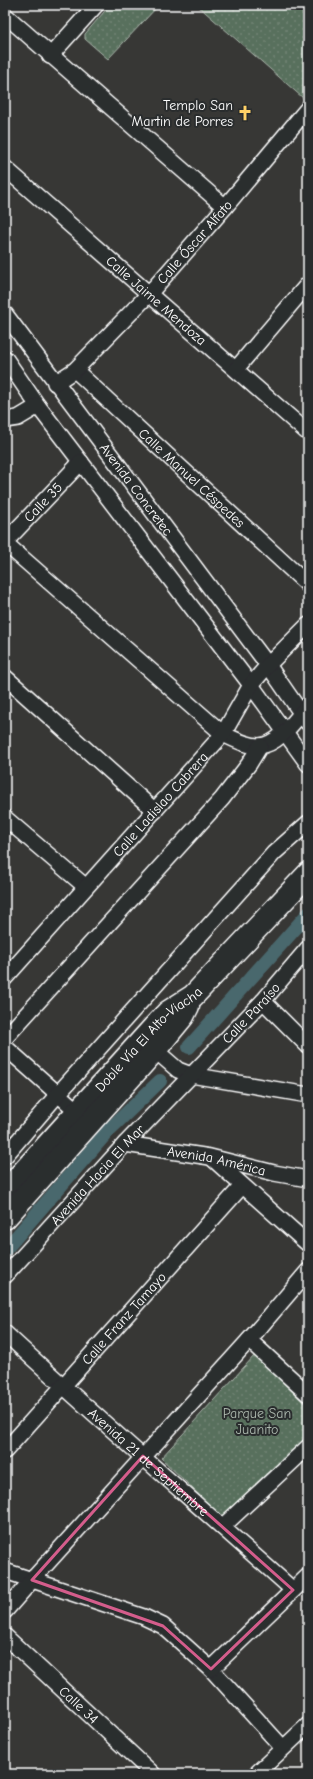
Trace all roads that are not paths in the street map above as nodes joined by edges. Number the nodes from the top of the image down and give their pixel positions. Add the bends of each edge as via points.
1 (96, 5) edge
2 (5, 15) edge
3 (50, 56) junction
4 (308, 108) edge
5 (5, 168) edge
6 (225, 208) junction
7 (308, 284) edge
8 (148, 295) junction
9 (5, 314) edge
10 (5, 358) edge
11 (236, 369) junction
12 (75, 370) junction
13 (55, 383) junction
14 (38, 406) junction
15 (5, 420) edge
16 (308, 433) edge
17 (81, 462) junction
18 (5, 542) edge
19 (308, 585) edge
20 (308, 625) edge
21 (268, 665) junction
22 (5, 677) edge
23 (251, 685) junction
24 (306, 714) edge
25 (284, 732) junction
26 (223, 734) junction
27 (260, 746) junction
28 (308, 764) edge
29 (155, 811) junction
30 (5, 818) edge
31 (308, 823) edge
32 (308, 874) edge
33 (86, 887) junction
34 (308, 948) edge
35 (5, 978) edge
36 (192, 996) junction
37 (263, 1001) junction
38 (5, 1038) edge
39 (308, 1046) edge
40 (5, 1047) edge
41 (161, 1055) junction
42 (185, 1073) junction
43 (58, 1094) junction
44 (308, 1095) edge
45 (77, 1111) junction
46 (124, 1144) junction
47 (5, 1156) edge
48 (210, 1156) junction
49 (308, 1179) edge
50 (242, 1186) junction
51 (5, 1192) edge
52 (5, 1218) edge
53 (308, 1244) edge
54 (308, 1271) edge
55 (5, 1276) edge
56 (5, 1333) edge
57 (249, 1340) junction
58 (62, 1386) junction
59 (308, 1394) edge
60 (308, 1447) edge
61 (5, 1451) edge
62 (143, 1456) junction
63 (222, 1527) junction
64 (5, 1571) edge
65 (308, 1576) edge
66 (32, 1580) junction
67 (292, 1590) junction
68 (5, 1611) edge
69 (5, 1636) edge
70 (211, 1669) junction
71 (308, 1724) edge
72 (283, 1748) junction
73 (153, 1774) edge
74 (256, 1774) edge

1 - 3 street
2 - 3 street
3 - 6 street
4 - 6 street, Calle Óscar Alfato
5 - 8 street, Calle Jaime Mendoza
6 - 8 street, Calle Óscar Alfato
7 - 11 street
8 - 11 street, Calle Jaime Mendoza
8 - 12 street, Calle Óscar Alfato
9 - 13 street, Avenida Concretec
10 - 14 street
11 - 16 street, Calle Jaime Mendoza
12 - 13 street, Calle Óscar Alfato
12 - 19 street, Calle Manuel Céspedes
13 - 21 street, Avenida Concretec
14 - 15 street via 18,418
14 - 17 street
17 - 18 street, Calle 35
17 - 23 street
18 - 26 street
20 - 21 street, Calle Ladislao Cabrera
21 - 23 street, Calle Ladislao Cabrera
21 - 24 street, Avenida Concretec
22 - 29 street
23 - 25 street
23 - 26 street, Calle Ladislao Cabrera
24 - 25 street
25 - 27 street via 273,741
25 - 28 street
26 - 27 street via 246,744
26 - 29 street, Calle Ladislao Cabrera
27 - 38 street via 250,764 222,799
29 - 33 street, Calle Ladislao Cabrera
30 - 33 street
31 - 43 street via 274,853
32 - 36 highway
33 - 35 street, Calle Ladislao Cabrera
34 - 37 street, Calle Paraíso
36 - 41 highway, Doble Vía El Alto-Viacha via 184,1016
36 - 45 highway, Doble Vía El Alto-Viacha via 168,1012
37 - 39 street
37 - 42 street, Calle Paraíso
40 - 43 street
41 - 42 street
41 - 52 highway, Doble Vía El Alto-Viacha
42 - 44 street
42 - 46 street, Avenida Hacia El Mar
43 - 45 street
43 - 47 street
45 - 51 highway, Doble Vía El Alto-Viacha
46 - 48 street, Avenida América
46 - 55 street, Avenida Hacia El Mar
48 - 49 street, Avenida América
48 - 50 street
50 - 53 street
50 - 58 street, Calle Franz Tamayo
54 - 57 street
56 - 58 street, Avenida 21 de Septiembre
57 - 59 street
57 - 62 street
58 - 61 street, Calle Franz Tamayo
58 - 62 street, Avenida 21 de Septiembre
60 - 63 street
62 - 63 street, Avenida 21 de Septiembre
62 - 66 street
63 - 67 street, Avenida 21 de Septiembre
64 - 66 street
65 - 67 street
66 - 68 street
66 - 70 street via 144,1617 163,1626
67 - 70 street
69 - 73 street, Calle 34
70 - 72 street
71 - 72 street
72 - 74 street

